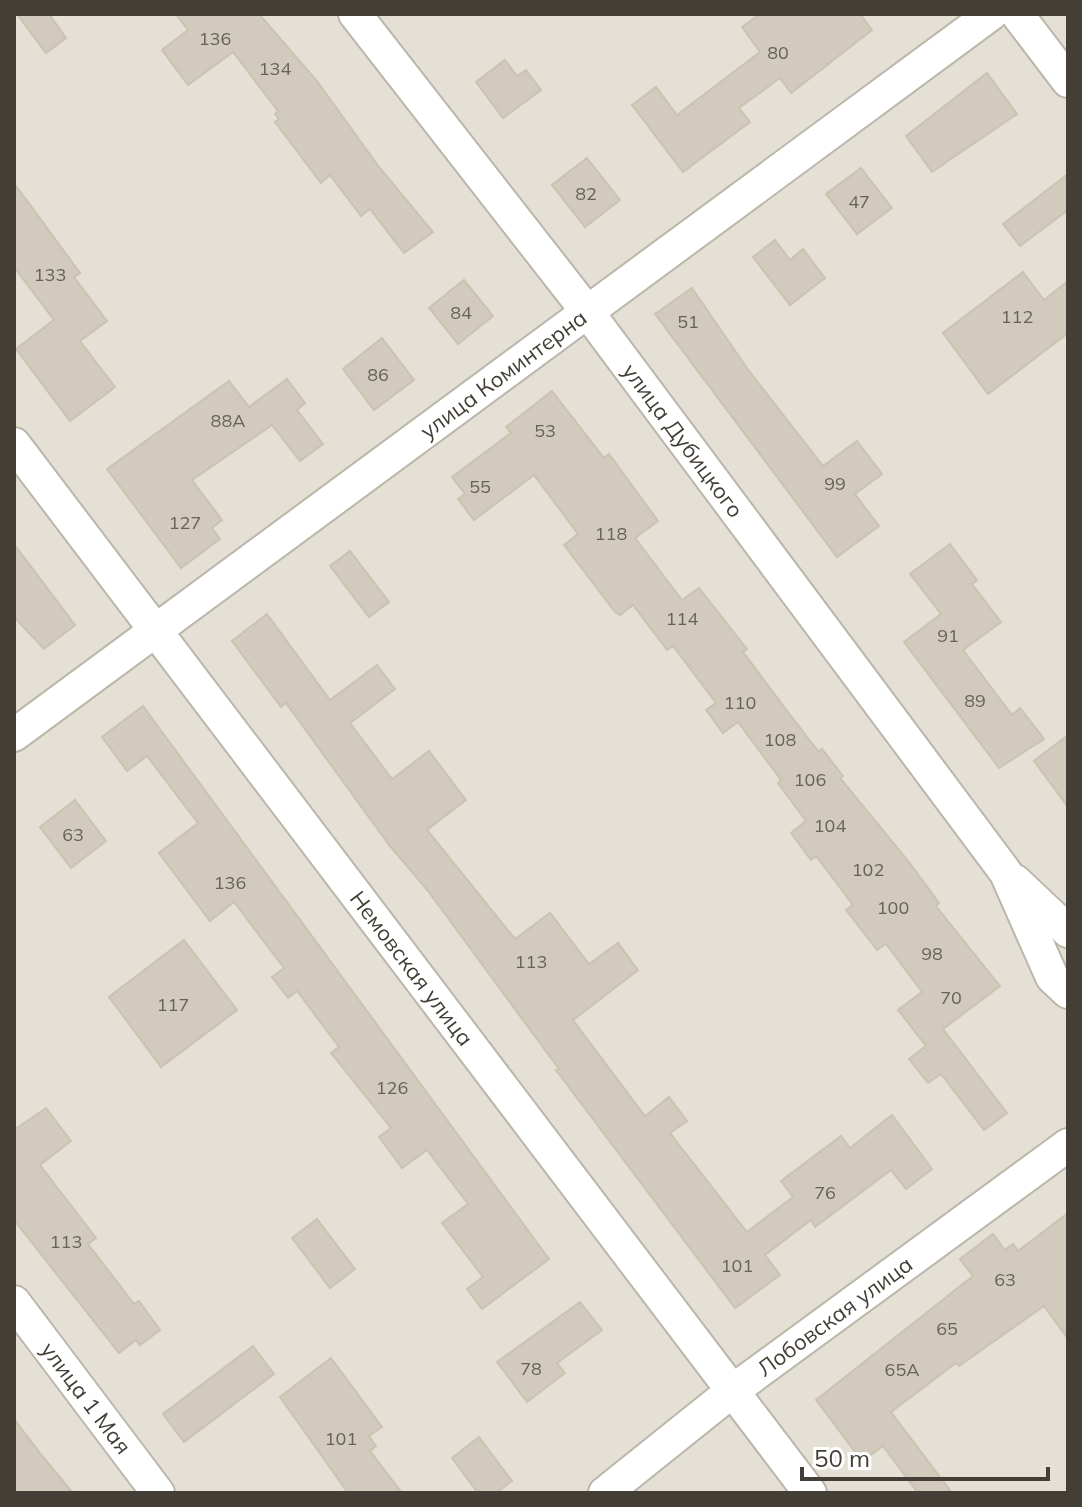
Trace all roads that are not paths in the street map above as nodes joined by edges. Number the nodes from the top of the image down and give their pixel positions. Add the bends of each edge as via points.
1 (355, 14) edge
2 (991, 14) edge
3 (1017, 14) edge
4 (1068, 81) edge
5 (589, 314) junction
6 (14, 444) edge
7 (154, 631) junction
8 (14, 735) edge
9 (1006, 873) junction
10 (1068, 931) edge
11 (1068, 992) edge
12 (1068, 1145) edge
13 (14, 1302) edge
14 (731, 1392) junction
15 (158, 1493) edge
16 (605, 1493) edge
17 (810, 1493) edge

1 - 5 street, улица Дубицкого
2 - 5 street, улица Коминтерна
3 - 4 street
5 - 7 street, улица Коминтерна
5 - 9 street, улица Дубицкого
6 - 7 street, Немовская улица
7 - 8 street, улица Коминтерна
7 - 14 street, Немовская улица
9 - 10 street, улица Дубицкого
9 - 11 street, улица Дубицкого via 1052,977
12 - 14 street, Лобовская улица
13 - 15 street, улица 1 Мая
14 - 16 street, Лобовская улица
14 - 17 street, Немовская улица

